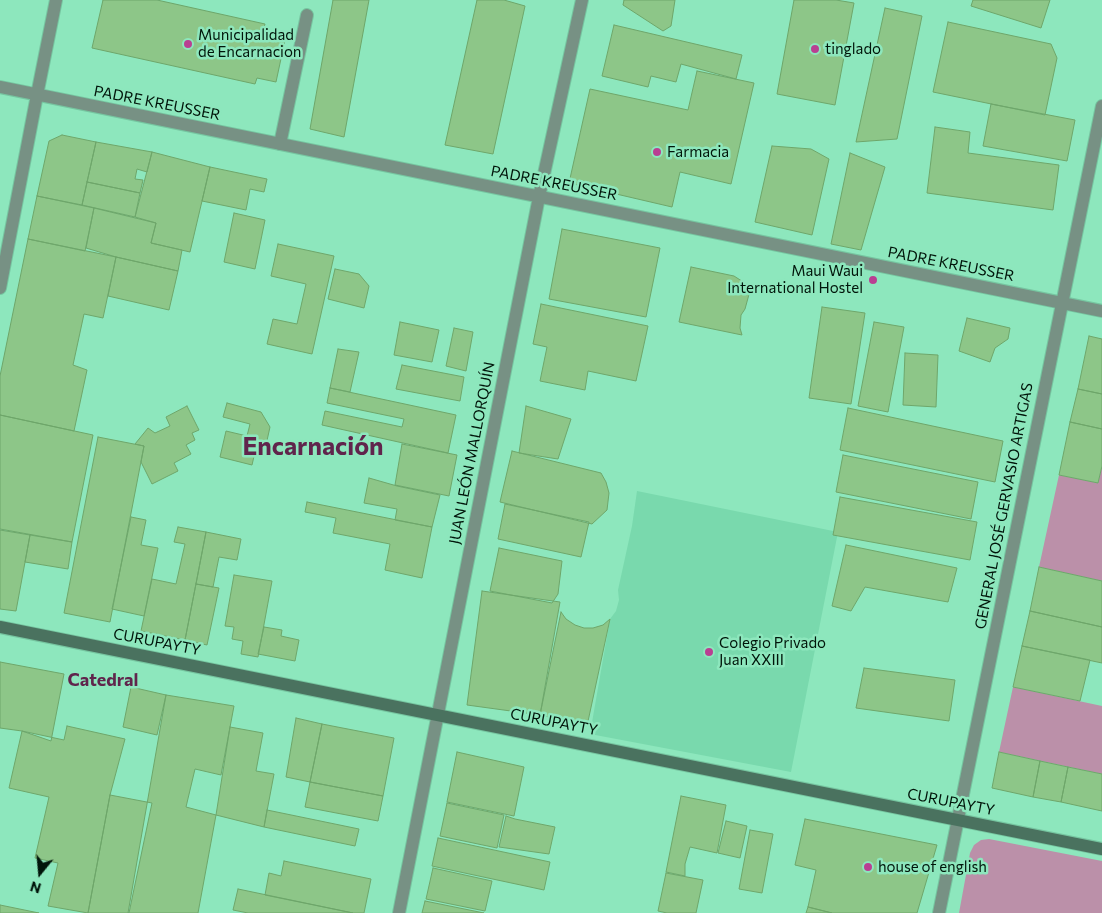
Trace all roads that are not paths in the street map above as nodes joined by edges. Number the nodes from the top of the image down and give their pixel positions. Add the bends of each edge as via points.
1 (56, 0) edge
2 (582, 0) edge
3 (307, 14) dead end
4 (0, 88) edge
5 (36, 95) junction
6 (1102, 106) edge
7 (280, 144) junction
8 (539, 197) junction
9 (0, 288) edge
10 (1062, 303) junction
11 (1102, 311) edge
12 (0, 627) edge
13 (436, 715) junction
14 (958, 820) junction
15 (1102, 849) edge
16 (399, 913) edge
17 (939, 913) edge

1 - 5 street
2 - 8 street, JUAN LEÓN MALLORQUÍN
3 - 7 street
4 - 5 street, PADRE KREUSSER
5 - 7 street, PADRE KREUSSER
5 - 9 street
6 - 10 street, GENERAL JOSÉ GERVASIO ARTIGAS
7 - 8 street, PADRE KREUSSER
8 - 10 street, PADRE KREUSSER
8 - 13 street, JUAN LEÓN MALLORQUÍN
10 - 11 street, PADRE KREUSSER
10 - 14 street, GENERAL JOSÉ GERVASIO ARTIGAS
12 - 13 street, CURUPAYTY
13 - 14 street, CURUPAYTY
13 - 16 street, JUAN LEÓN MALLORQUÍN
14 - 15 street, CURUPAYTY
14 - 17 street, GENERAL JOSÉ GERVASIO ARTIGAS

